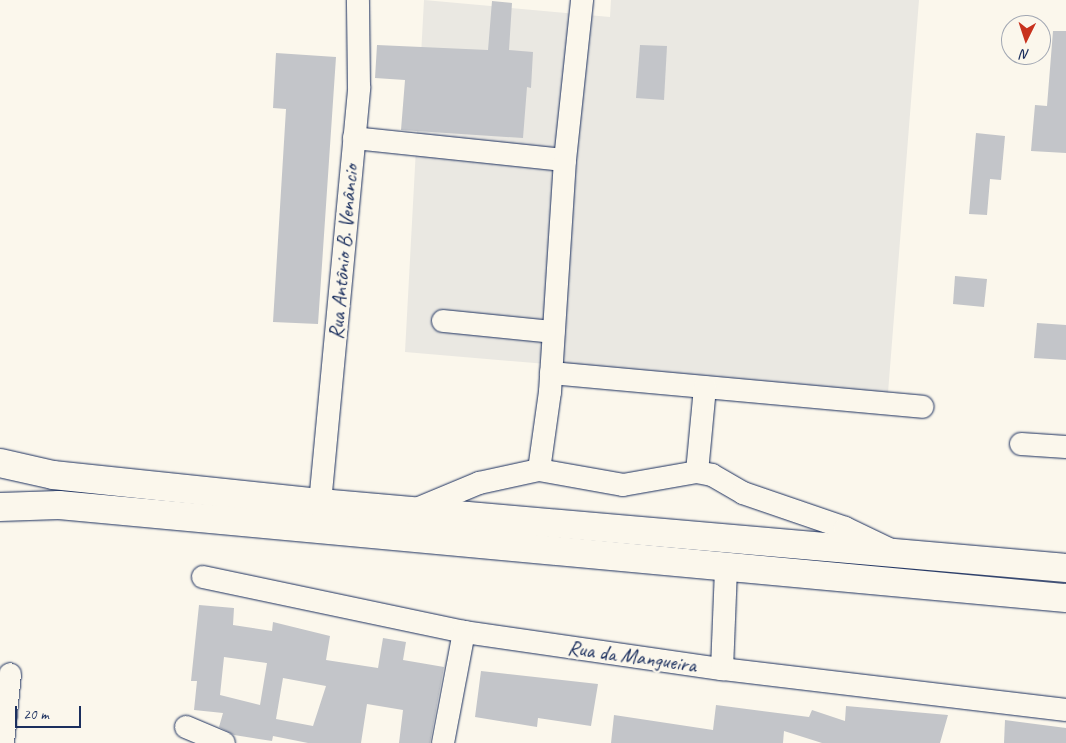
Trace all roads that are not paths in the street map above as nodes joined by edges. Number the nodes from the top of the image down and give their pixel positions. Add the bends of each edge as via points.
1 (358, 0) edge
2 (582, 0) edge
3 (354, 138) junction
4 (565, 160) junction
5 (443, 321) dead end
6 (553, 332) junction
7 (551, 374) junction
8 (705, 387) junction
9 (922, 407) dead end
10 (1021, 444) dead end
11 (1066, 448) edge
12 (0, 463) edge
13 (539, 470) junction
14 (697, 472) junction
15 (320, 503) junction
16 (0, 507) edge
17 (411, 511) junction
18 (898, 553) junction
19 (726, 568) junction
20 (1066, 568) edge
21 (203, 577) dead end
22 (1066, 598) edge
23 (464, 632) junction
24 (722, 669) junction
25 (10, 674) dead end
26 (1066, 710) edge
27 (186, 727) dead end
28 (3, 743) edge
29 (224, 743) edge
30 (443, 743) edge

1 - 3 street, Rua Antônio B. Venâncio via 359,86
2 - 4 street
3 - 4 street
3 - 15 street, Rua Antônio B. Venâncio
4 - 6 street
5 - 6 street
6 - 7 street
7 - 8 street
7 - 13 street
8 - 9 street
8 - 14 street
10 - 11 street
12 - 15 highway via 54,475
13 - 14 street via 624,485
13 - 17 street via 479,483
14 - 18 street via 712,475 743,493 846,528
15 - 17 highway
16 - 19 highway via 59,505
17 - 18 highway
18 - 20 highway
19 - 22 highway
19 - 24 street
21 - 23 street, Rua da Mangueira
23 - 24 street, Rua da Mangueira
23 - 30 street
24 - 26 street, Rua da Mangueira
25 - 28 street
27 - 29 street

